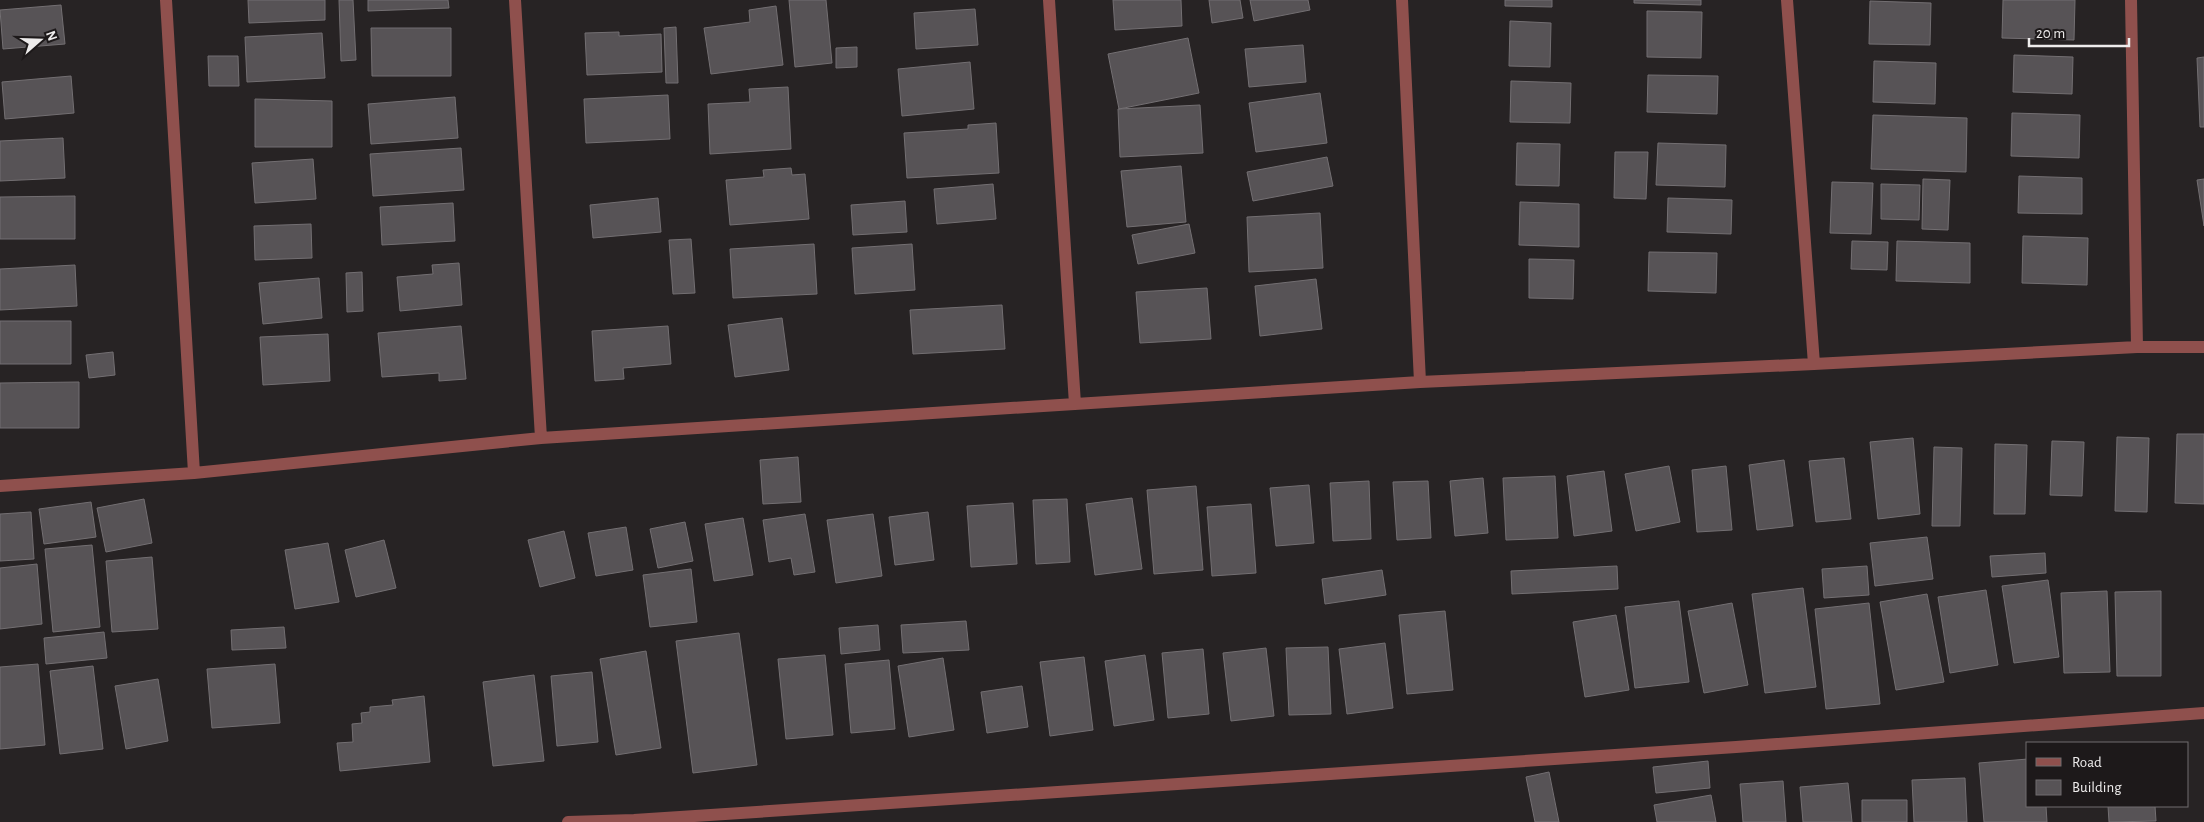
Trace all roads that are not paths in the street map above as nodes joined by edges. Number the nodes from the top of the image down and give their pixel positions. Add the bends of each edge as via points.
1 (166, 0) edge
2 (515, 0) edge
3 (1049, 0) edge
4 (1402, 0) edge
5 (1787, 0) edge
6 (2131, 0) edge
7 (2137, 346) junction
8 (2204, 347) edge
9 (1814, 364) junction
10 (1420, 382) junction
11 (1075, 404) junction
12 (542, 438) junction
13 (194, 472) junction
14 (0, 486) edge
15 (2204, 712) edge
16 (568, 822) edge

1 - 13 street
2 - 12 street
3 - 11 street
4 - 10 street
5 - 9 street
6 - 7 street
7 - 8 street
7 - 9 street
9 - 10 street
10 - 11 street
11 - 12 street
12 - 13 street
13 - 14 street
15 - 16 street via 1726,747

